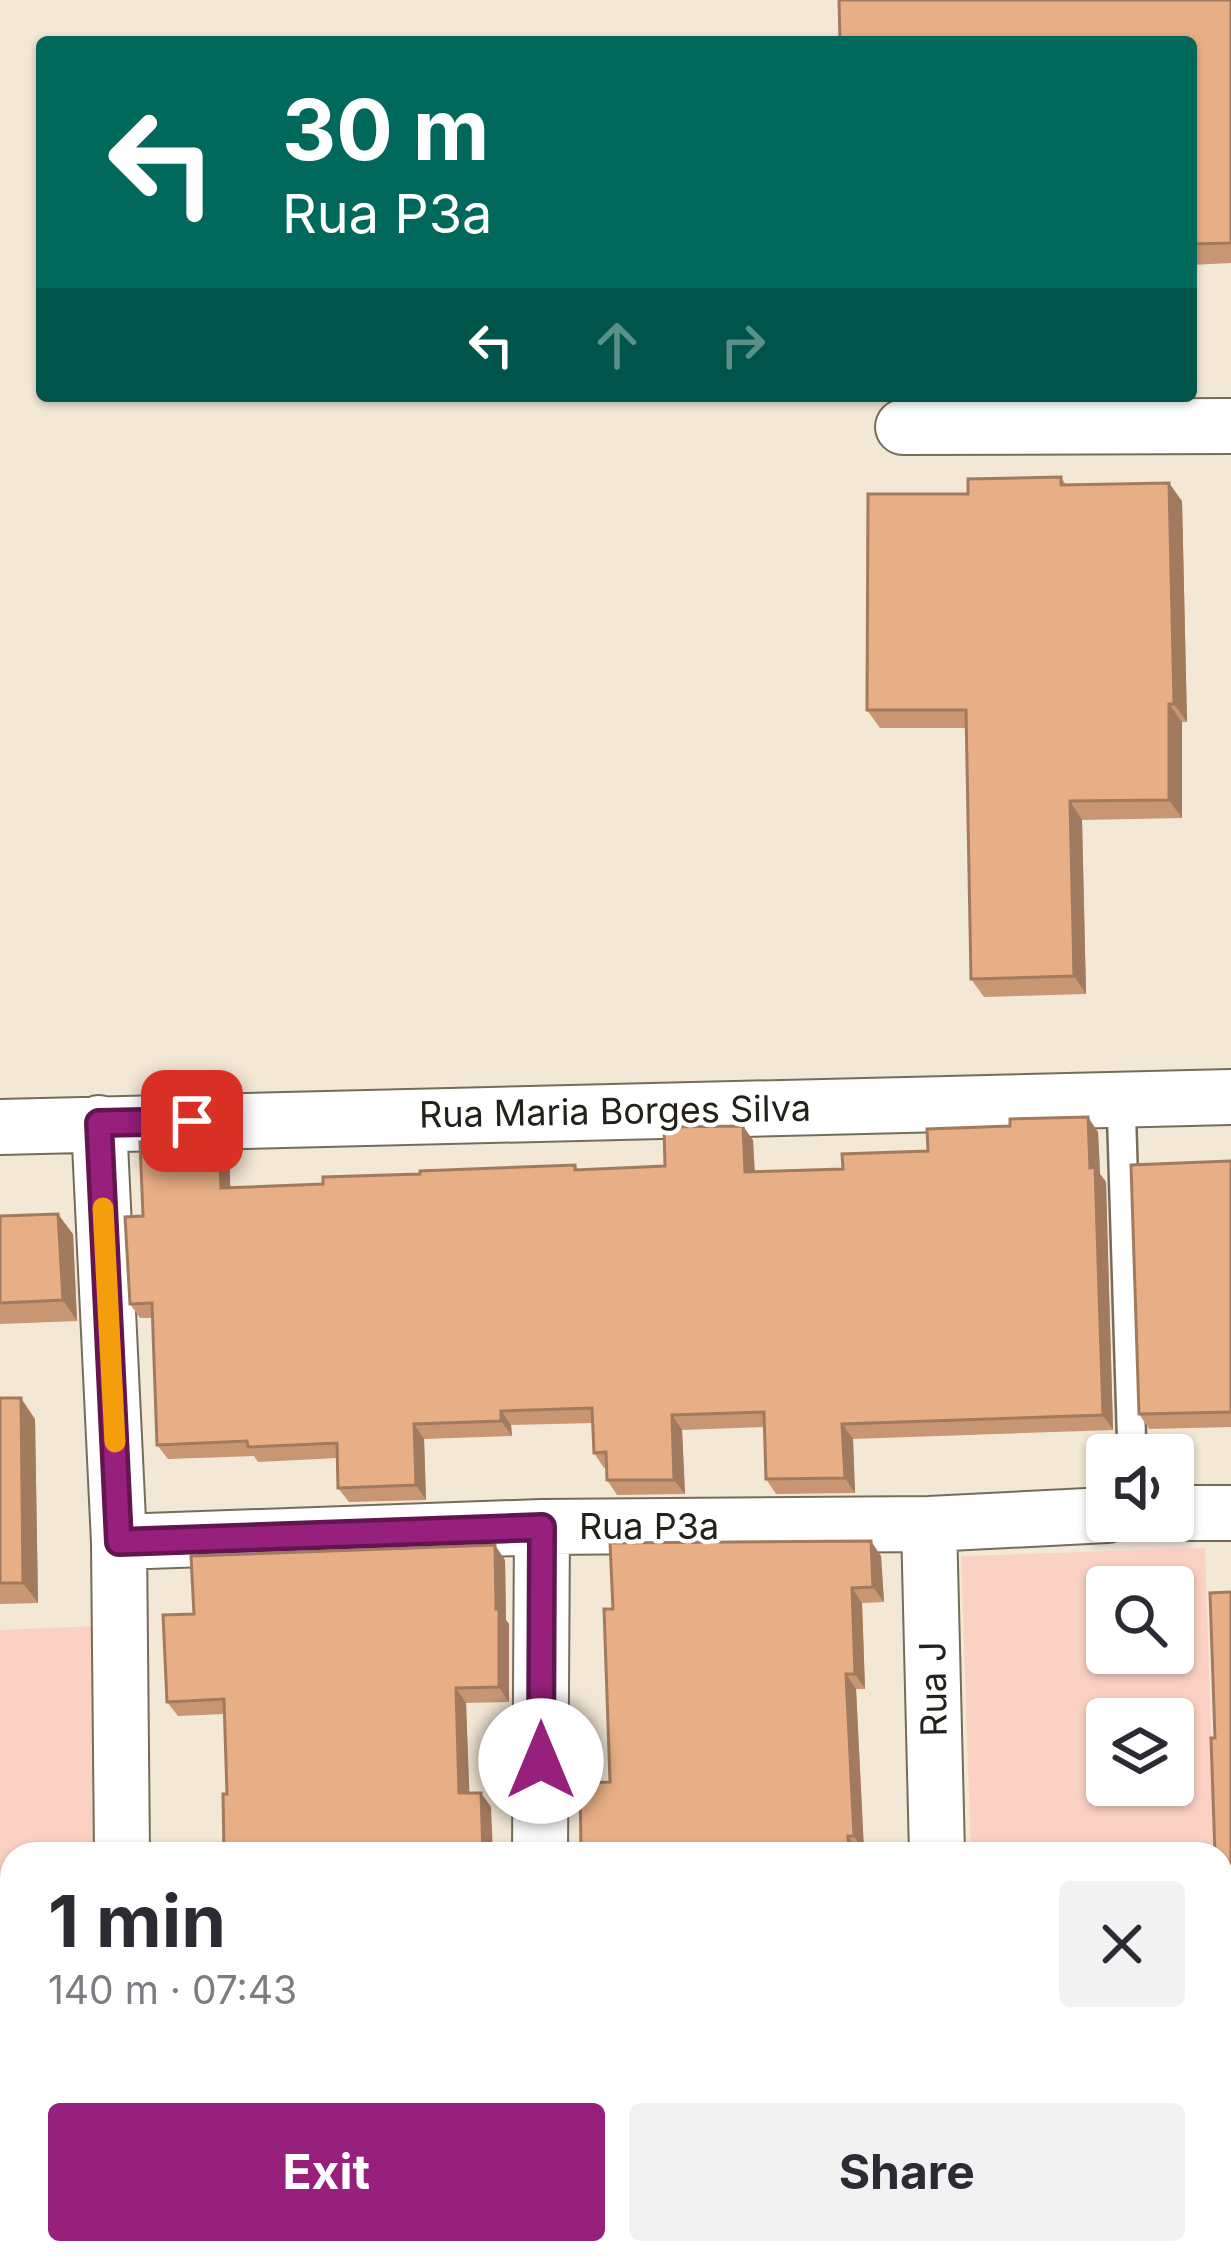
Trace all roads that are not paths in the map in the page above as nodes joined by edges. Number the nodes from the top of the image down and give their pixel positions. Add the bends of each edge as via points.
1 (1231, 426) edge
2 (903, 427) dead end
3 (1231, 1097) edge
4 (1120, 1100) junction
5 (99, 1123) junction
6 (0, 1127) edge
7 (1131, 1434) edge
8 (1194, 1513) edge
9 (1231, 1513) edge
10 (1086, 1516) edge
11 (929, 1524) junction
12 (542, 1527) junction
13 (119, 1542) junction
14 (122, 1842) edge
15 (540, 1842) edge
16 (937, 1842) edge

1 - 2 street
3 - 4 street, Rua Maria Borges Silva
4 - 5 street, Rua Maria Borges Silva
4 - 7 lane
5 - 6 street, Rua Maria Borges Silva
5 - 13 street
8 - 9 street
10 - 11 street, Rua P3a
11 - 12 street, Rua P3a
11 - 16 street, Rua J
12 - 13 street, Rua P3a
12 - 15 street
13 - 14 street

